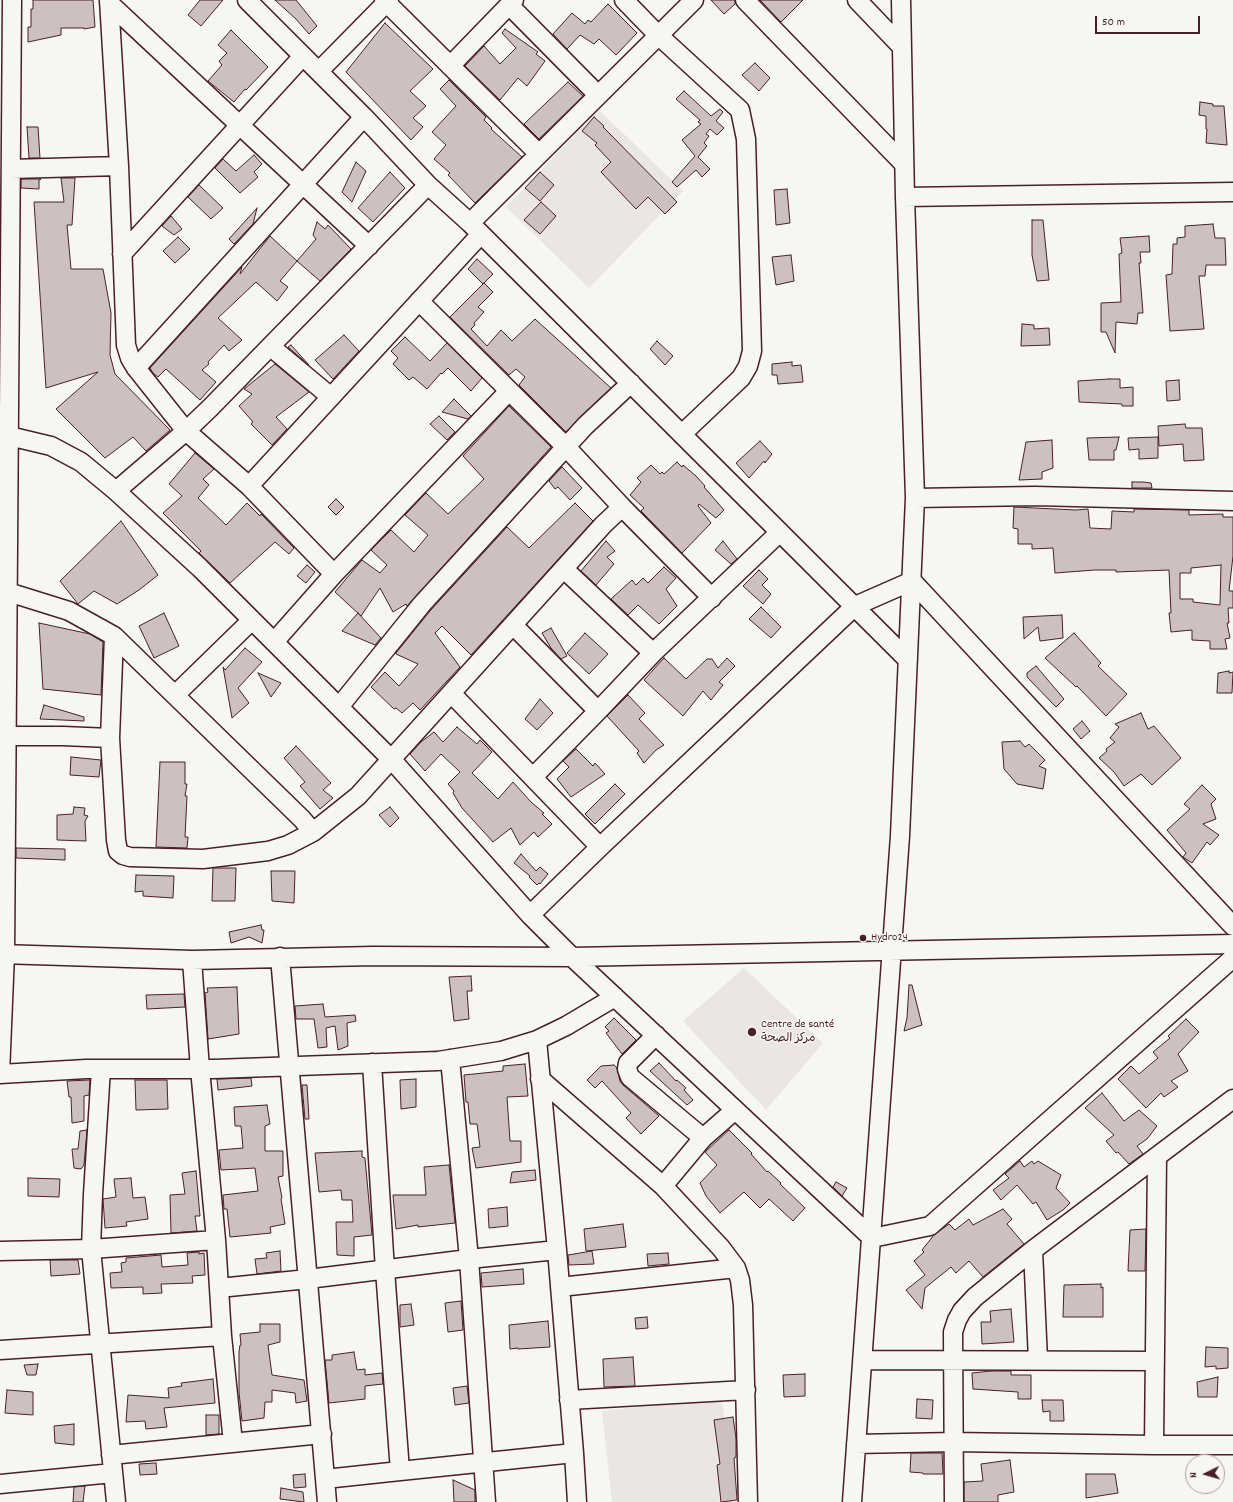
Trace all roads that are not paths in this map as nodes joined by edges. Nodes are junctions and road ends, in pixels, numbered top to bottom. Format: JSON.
{"nodes":[{"id":1,"x":12,"y":0,"type":"edge"},
{"id":2,"x":247,"y":0,"type":"edge"},
{"id":3,"x":624,"y":0,"type":"edge"},
{"id":4,"x":694,"y":0,"type":"edge"},
{"id":5,"x":745,"y":0,"type":"edge"},
{"id":6,"x":858,"y":0,"type":"edge"},
{"id":7,"x":901,"y":0,"type":"edge"},
{"id":8,"x":386,"y":1,"type":"edge"},
{"id":9,"x":109,"y":2,"type":"edge"},
{"id":10,"x":511,"y":2,"type":"edge"},
{"id":11,"x":658,"y":35,"type":"junction"},
{"id":12,"x":901,"y":46,"type":"junction"},
{"id":13,"x":303,"y":56,"type":"junction"},
{"id":14,"x":450,"y":66,"type":"junction"},
{"id":15,"x":319,"y":72,"type":"junction"},
{"id":16,"x":598,"y":95,"type":"junction"},
{"id":17,"x":364,"y":117,"type":"junction"},
{"id":18,"x":240,"y":125,"type":"junction"},
{"id":19,"x":6,"y":143,"type":"edge"},
{"id":20,"x":539,"y":154,"type":"junction"},
{"id":21,"x":904,"y":164,"type":"junction"},
{"id":22,"x":119,"y":166,"type":"junction"},
{"id":23,"x":11,"y":169,"type":"junction"},
{"id":24,"x":304,"y":184,"type":"junction"},
{"id":25,"x":428,"y":185,"type":"junction"},
{"id":26,"x":1233,"y":192,"type":"edge"},
{"id":27,"x":905,"y":197,"type":"junction"},
{"id":28,"x":476,"y":228,"type":"junction"},
{"id":29,"x":369,"y":246,"type":"junction"},
{"id":30,"x":122,"y":254,"type":"junction"},
{"id":31,"x":419,"y":301,"type":"junction"},
{"id":32,"x":271,"y":347,"type":"junction"},
{"id":33,"x":5,"y":355,"type":"edge"},
{"id":34,"x":136,"y":368,"type":"junction"},
{"id":35,"x":631,"y":383,"type":"junction"},
{"id":36,"x":509,"y":391,"type":"junction"},
{"id":37,"x":331,"y":397,"type":"junction"},
{"id":38,"x":186,"y":431,"type":"junction"},
{"id":39,"x":682,"y":434,"type":"junction"},
{"id":40,"x":4,"y":436,"type":"edge"},
{"id":41,"x":566,"y":447,"type":"junction"},
{"id":42,"x":249,"y":486,"type":"junction"},
{"id":43,"x":116,"y":491,"type":"junction"},
{"id":44,"x":915,"y":498,"type":"junction"},
{"id":45,"x":1233,"y":501,"type":"edge"},
{"id":46,"x":622,"y":507,"type":"junction"},
{"id":47,"x":780,"y":532,"type":"junction"},
{"id":48,"x":564,"y":569,"type":"junction"},
{"id":49,"x":334,"y":574,"type":"junction"},
{"id":50,"x":912,"y":581,"type":"junction"},
{"id":51,"x":8,"y":592,"type":"junction"},
{"id":52,"x":712,"y":598,"type":"junction"},
{"id":53,"x":856,"y":606,"type":"junction"},
{"id":54,"x":252,"y":620,"type":"junction"},
{"id":55,"x":513,"y":625,"type":"junction"},
{"id":56,"x":114,"y":636,"type":"junction"},
{"id":57,"x":274,"y":642,"type":"junction"},
{"id":58,"x":653,"y":653,"type":"junction"},
{"id":59,"x":908,"y":660,"type":"junction"},
{"id":60,"x":451,"y":693,"type":"junction"},
{"id":61,"x":175,"y":695,"type":"junction"},
{"id":62,"x":339,"y":707,"type":"junction"},
{"id":63,"x":598,"y":711,"type":"junction"},
{"id":64,"x":7,"y":736,"type":"junction"},
{"id":65,"x":110,"y":738,"type":"junction"},
{"id":66,"x":392,"y":760,"type":"junction"},
{"id":67,"x":3,"y":763,"type":"edge"},
{"id":68,"x":533,"y":777,"type":"junction"},
{"id":69,"x":313,"y":832,"type":"junction"},
{"id":70,"x":600,"y":847,"type":"junction"},
{"id":71,"x":530,"y":915,"type":"junction"},
{"id":72,"x":1233,"y":926,"type":"edge"},
{"id":73,"x":1233,"y":944,"type":"edge"},
{"id":74,"x":892,"y":951,"type":"junction"},
{"id":75,"x":3,"y":954,"type":"edge"},
{"id":76,"x":280,"y":957,"type":"junction"},
{"id":77,"x":572,"y":957,"type":"junction"},
{"id":78,"x":1233,"y":958,"type":"edge"},
{"id":79,"x":192,"y":960,"type":"junction"},
{"id":80,"x":615,"y":996,"type":"junction"},
{"id":81,"x":656,"y":1035,"type":"junction"},
{"id":82,"x":536,"y":1040,"type":"junction"},
{"id":83,"x":450,"y":1059,"type":"junction"},
{"id":84,"x":372,"y":1063,"type":"junction"},
{"id":85,"x":290,"y":1066,"type":"junction"},
{"id":86,"x":101,"y":1069,"type":"junction"},
{"id":87,"x":200,"y":1069,"type":"junction"},
{"id":88,"x":0,"y":1074,"type":"edge"},
{"id":89,"x":540,"y":1079,"type":"junction"},
{"id":90,"x":1233,"y":1099,"type":"edge"},
{"id":91,"x":735,"y":1110,"type":"junction"},
{"id":92,"x":703,"y":1138,"type":"junction"},
{"id":93,"x":1157,"y":1157,"type":"junction"},
{"id":94,"x":663,"y":1186,"type":"junction"},
{"id":95,"x":872,"y":1238,"type":"junction"},
{"id":96,"x":216,"y":1240,"type":"junction"},
{"id":97,"x":91,"y":1249,"type":"junction"},
{"id":98,"x":557,"y":1250,"type":"junction"},
{"id":99,"x":1033,"y":1250,"type":"junction"},
{"id":100,"x":0,"y":1251,"type":"edge"},
{"id":101,"x":469,"y":1259,"type":"junction"},
{"id":102,"x":736,"y":1268,"type":"junction"},
{"id":103,"x":385,"y":1270,"type":"junction"},
{"id":104,"x":308,"y":1279,"type":"junction"},
{"id":105,"x":560,"y":1287,"type":"junction"},
{"id":106,"x":219,"y":1288,"type":"junction"},
{"id":107,"x":222,"y":1336,"type":"junction"},
{"id":108,"x":101,"y":1344,"type":"junction"},
{"id":109,"x":0,"y":1350,"type":"edge"},
{"id":110,"x":863,"y":1360,"type":"junction"},
{"id":111,"x":953,"y":1360,"type":"junction"},
{"id":112,"x":1038,"y":1360,"type":"junction"},
{"id":113,"x":1155,"y":1361,"type":"junction"},
{"id":114,"x":746,"y":1390,"type":"junction"},
{"id":115,"x":569,"y":1400,"type":"junction"},
{"id":116,"x":322,"y":1434,"type":"junction"},
{"id":117,"x":953,"y":1442,"type":"junction"},
{"id":118,"x":233,"y":1443,"type":"junction"},
{"id":119,"x":856,"y":1444,"type":"junction"},
{"id":120,"x":1154,"y":1445,"type":"junction"},
{"id":121,"x":1233,"y":1445,"type":"edge"},
{"id":122,"x":574,"y":1453,"type":"junction"},
{"id":123,"x":112,"y":1455,"type":"junction"},
{"id":124,"x":483,"y":1461,"type":"junction"},
{"id":125,"x":400,"y":1471,"type":"junction"},
{"id":126,"x":113,"y":1473,"type":"junction"},
{"id":127,"x":325,"y":1479,"type":"junction"},
{"id":128,"x":0,"y":1484,"type":"edge"},
{"id":129,"x":116,"y":1502,"type":"edge"},
{"id":130,"x":327,"y":1502,"type":"edge"},
{"id":131,"x":486,"y":1502,"type":"edge"},
{"id":132,"x":577,"y":1502,"type":"edge"},
{"id":133,"x":748,"y":1502,"type":"edge"},
{"id":134,"x":852,"y":1502,"type":"edge"},
{"id":135,"x":954,"y":1502,"type":"edge"}],
"edges":[{"from":1,"to":19,"type":"street"},
{"from":2,"to":13,"type":"street"},
{"from":3,"to":11,"type":"street"},
{"from":4,"to":11,"type":"street"},
{"from":5,"to":21,"type":"street"},
{"from":6,"to":12,"type":"street"},
{"from":7,"to":12,"type":"street"},
{"from":8,"to":14,"type":"street"},
{"from":8,"to":15,"type":"street"},
{"from":9,"to":18,"type":"street"},
{"from":9,"to":22,"type":"street"},
{"from":10,"to":14,"type":"street"},
{"from":10,"to":16,"type":"street"},
{"from":11,"to":16,"type":"street"},
{"from":11,"to":39,"type":"street"},
{"from":12,"to":21,"type":"street"},
{"from":13,"to":15,"type":"street"},
{"from":13,"to":18,"type":"street"},
{"from":14,"to":20,"type":"street"},
{"from":15,"to":17,"type":"street"},
{"from":16,"to":20,"type":"street"},
{"from":17,"to":24,"type":"street"},
{"from":17,"to":25,"type":"street"},
{"from":18,"to":24,"type":"street"},
{"from":18,"to":30,"type":"street"},
{"from":19,"to":23,"type":"street"},
{"from":20,"to":28,"type":"street"},
{"from":21,"to":27,"type":"street"},
{"from":22,"to":23,"type":"street"},
{"from":22,"to":30,"type":"street"},
{"from":23,"to":33,"type":"street"},
{"from":24,"to":29,"type":"street"},
{"from":24,"to":34,"type":"street"},
{"from":25,"to":28,"type":"street"},
{"from":25,"to":29,"type":"street"},
{"from":26,"to":27,"type":"street"},
{"from":27,"to":44,"type":"street"},
{"from":28,"to":31,"type":"street"},
{"from":28,"to":35,"type":"street"},
{"from":29,"to":32,"type":"street"},
{"from":30,"to":34,"type":"street"},
{"from":31,"to":36,"type":"street"},
{"from":31,"to":37,"type":"street"},
{"from":32,"to":37,"type":"street"},
{"from":32,"to":38,"type":"street"},
{"from":33,"to":40,"type":"street"},
{"from":34,"to":38,"type":"street"},
{"from":35,"to":39,"type":"street"},
{"from":35,"to":41,"type":"street"},
{"from":36,"to":41,"type":"street"},
{"from":36,"to":49,"type":"street"},
{"from":37,"to":42,"type":"street"},
{"from":38,"to":42,"type":"street"},
{"from":38,"to":43,"type":"street"},
{"from":39,"to":47,"type":"street"},
{"from":40,"to":43,"type":"street"},
{"from":40,"to":51,"type":"street"},
{"from":41,"to":46,"type":"street"},
{"from":41,"to":62,"type":"street"},
{"from":42,"to":49,"type":"street"},
{"from":43,"to":54,"type":"street"},
{"from":44,"to":45,"type":"street"},
{"from":44,"to":50,"type":"street"},
{"from":46,"to":48,"type":"street"},
{"from":46,"to":52,"type":"street"},
{"from":47,"to":52,"type":"street"},
{"from":47,"to":53,"type":"street"},
{"from":48,"to":55,"type":"street"},
{"from":48,"to":58,"type":"street"},
{"from":49,"to":57,"type":"street"},
{"from":50,"to":53,"type":"street"},
{"from":50,"to":59,"type":"street"},
{"from":50,"to":72,"type":"street"},
{"from":51,"to":56,"type":"street"},
{"from":51,"to":64,"type":"street"},
{"from":52,"to":58,"type":"street"},
{"from":53,"to":59,"type":"street"},
{"from":53,"to":70,"type":"street"},
{"from":54,"to":57,"type":"street"},
{"from":54,"to":61,"type":"street"},
{"from":55,"to":60,"type":"street"},
{"from":55,"to":63,"type":"street"},
{"from":56,"to":61,"type":"street"},
{"from":56,"to":65,"type":"street"},
{"from":57,"to":62,"type":"street"},
{"from":58,"to":63,"type":"street"},
{"from":59,"to":74,"type":"street"},
{"from":60,"to":66,"type":"street"},
{"from":60,"to":68,"type":"street"},
{"from":61,"to":69,"type":"street"},
{"from":62,"to":66,"type":"street"},
{"from":63,"to":68,"type":"street"},
{"from":64,"to":65,"type":"street"},
{"from":64,"to":67,"type":"street"},
{"from":65,"to":69,"type":"street"},
{"from":66,"to":69,"type":"street"},
{"from":66,"to":71,"type":"street"},
{"from":67,"to":75,"type":"street"},
{"from":68,"to":70,"type":"street"},
{"from":70,"to":71,"type":"street"},
{"from":71,"to":77,"type":"street"},
{"from":73,"to":74,"type":"street"},
{"from":74,"to":77,"type":"street"},
{"from":74,"to":95,"type":"street"},
{"from":75,"to":79,"type":"street"},
{"from":75,"to":88,"type":"street"},
{"from":76,"to":77,"type":"street"},
{"from":76,"to":79,"type":"street"},
{"from":76,"to":85,"type":"street"},
{"from":77,"to":80,"type":"street"},
{"from":78,"to":95,"type":"street"},
{"from":79,"to":87,"type":"street"},
{"from":80,"to":81,"type":"street"},
{"from":80,"to":82,"type":"street"},
{"from":81,"to":91,"type":"street"},
{"from":81,"to":92,"type":"street"},
{"from":82,"to":83,"type":"street"},
{"from":82,"to":89,"type":"street"},
{"from":83,"to":84,"type":"street"},
{"from":83,"to":101,"type":"street"},
{"from":84,"to":85,"type":"street"},
{"from":84,"to":103,"type":"street"},
{"from":85,"to":87,"type":"street"},
{"from":85,"to":104,"type":"street"},
{"from":86,"to":87,"type":"street"},
{"from":86,"to":88,"type":"street"},
{"from":86,"to":97,"type":"street"},
{"from":87,"to":96,"type":"street"},
{"from":89,"to":94,"type":"street"},
{"from":89,"to":98,"type":"street"},
{"from":90,"to":93,"type":"street"},
{"from":91,"to":92,"type":"street"},
{"from":91,"to":95,"type":"street"},
{"from":92,"to":94,"type":"street"},
{"from":93,"to":99,"type":"street"},
{"from":93,"to":113,"type":"street"},
{"from":94,"to":102,"type":"street"},
{"from":95,"to":110,"type":"street"},
{"from":96,"to":97,"type":"street"},
{"from":96,"to":106,"type":"street"},
{"from":97,"to":100,"type":"street"},
{"from":97,"to":108,"type":"street"},
{"from":98,"to":101,"type":"street"},
{"from":98,"to":105,"type":"street"},
{"from":99,"to":111,"type":"street"},
{"from":99,"to":112,"type":"street"},
{"from":101,"to":103,"type":"street"},
{"from":101,"to":124,"type":"street"},
{"from":102,"to":105,"type":"street"},
{"from":102,"to":114,"type":"street"},
{"from":103,"to":104,"type":"street"},
{"from":103,"to":125,"type":"street"},
{"from":104,"to":106,"type":"street"},
{"from":104,"to":116,"type":"street"},
{"from":105,"to":115,"type":"street"},
{"from":106,"to":107,"type":"street"},
{"from":107,"to":108,"type":"street"},
{"from":107,"to":118,"type":"street"},
{"from":108,"to":109,"type":"street"},
{"from":108,"to":123,"type":"street"},
{"from":110,"to":111,"type":"street"},
{"from":110,"to":119,"type":"street"},
{"from":111,"to":112,"type":"street"},
{"from":111,"to":117,"type":"street"},
{"from":112,"to":113,"type":"street"},
{"from":113,"to":120,"type":"street"},
{"from":114,"to":115,"type":"street"},
{"from":114,"to":133,"type":"street"},
{"from":115,"to":122,"type":"street"},
{"from":116,"to":118,"type":"street"},
{"from":116,"to":127,"type":"street"},
{"from":117,"to":119,"type":"street"},
{"from":117,"to":120,"type":"street"},
{"from":117,"to":135,"type":"street"},
{"from":118,"to":123,"type":"street"},
{"from":119,"to":134,"type":"street"},
{"from":120,"to":121,"type":"street"},
{"from":122,"to":124,"type":"street"},
{"from":122,"to":132,"type":"street"},
{"from":123,"to":126,"type":"street"},
{"from":124,"to":125,"type":"street"},
{"from":124,"to":131,"type":"street"},
{"from":125,"to":127,"type":"street"},
{"from":126,"to":128,"type":"street"},
{"from":126,"to":129,"type":"street"},
{"from":127,"to":130,"type":"street"}]}
